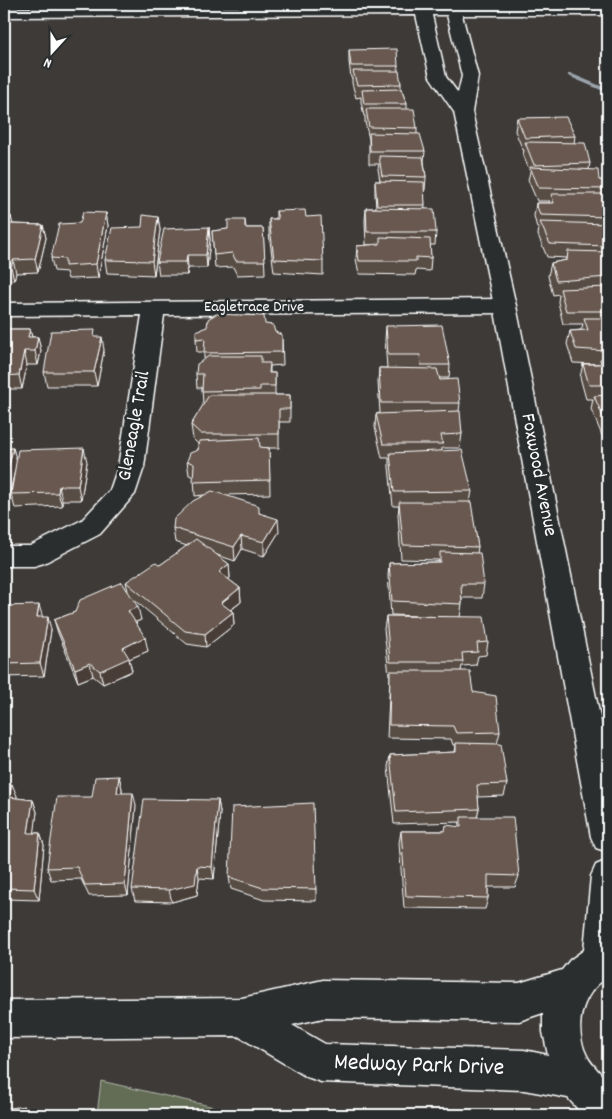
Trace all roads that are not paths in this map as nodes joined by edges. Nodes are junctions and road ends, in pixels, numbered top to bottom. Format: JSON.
{"nodes":[{"id":1,"x":608,"y":10,"type":"edge"},
{"id":2,"x":423,"y":11,"type":"junction"},
{"id":3,"x":453,"y":11,"type":"junction"},
{"id":4,"x":4,"y":13,"type":"edge"},
{"id":5,"x":463,"y":112,"type":"junction"},
{"id":6,"x":505,"y":306,"type":"junction"},
{"id":7,"x":154,"y":308,"type":"junction"},
{"id":8,"x":4,"y":309,"type":"edge"},
{"id":9,"x":4,"y":556,"type":"edge"},
{"id":10,"x":608,"y":837,"type":"edge"},
{"id":11,"x":608,"y":876,"type":"edge"},
{"id":12,"x":604,"y":960,"type":"edge"},
{"id":13,"x":573,"y":985,"type":"junction"},
{"id":14,"x":242,"y":1017,"type":"junction"},
{"id":15,"x":4,"y":1019,"type":"edge"},
{"id":16,"x":578,"y":1080,"type":"junction"},
{"id":17,"x":608,"y":1111,"type":"edge"}],
"edges":[{"from":1,"to":3,"type":"street"},
{"from":2,"to":3,"type":"street"},
{"from":2,"to":4,"type":"street"},
{"from":2,"to":5,"type":"street","name":"Foxwood Avenue"},
{"from":3,"to":5,"type":"street","name":"Foxwood Avenue"},
{"from":5,"to":6,"type":"street","name":"Foxwood Avenue"},
{"from":6,"to":7,"type":"street","name":"Eagletrace Drive"},
{"from":6,"to":10,"type":"street","name":"Foxwood Avenue"},
{"from":7,"to":8,"type":"street","name":"Eagletrace Drive"},
{"from":7,"to":9,"type":"street","name":"Gleneagle Trail"},
{"from":11,"to":12,"type":"street"},
{"from":12,"to":13,"type":"street"},
{"from":13,"to":14,"type":"street"},
{"from":13,"to":16,"type":"street"},
{"from":14,"to":15,"type":"street"},
{"from":14,"to":16,"type":"street","name":"Medway Park Drive"},
{"from":16,"to":17,"type":"street"}]}
